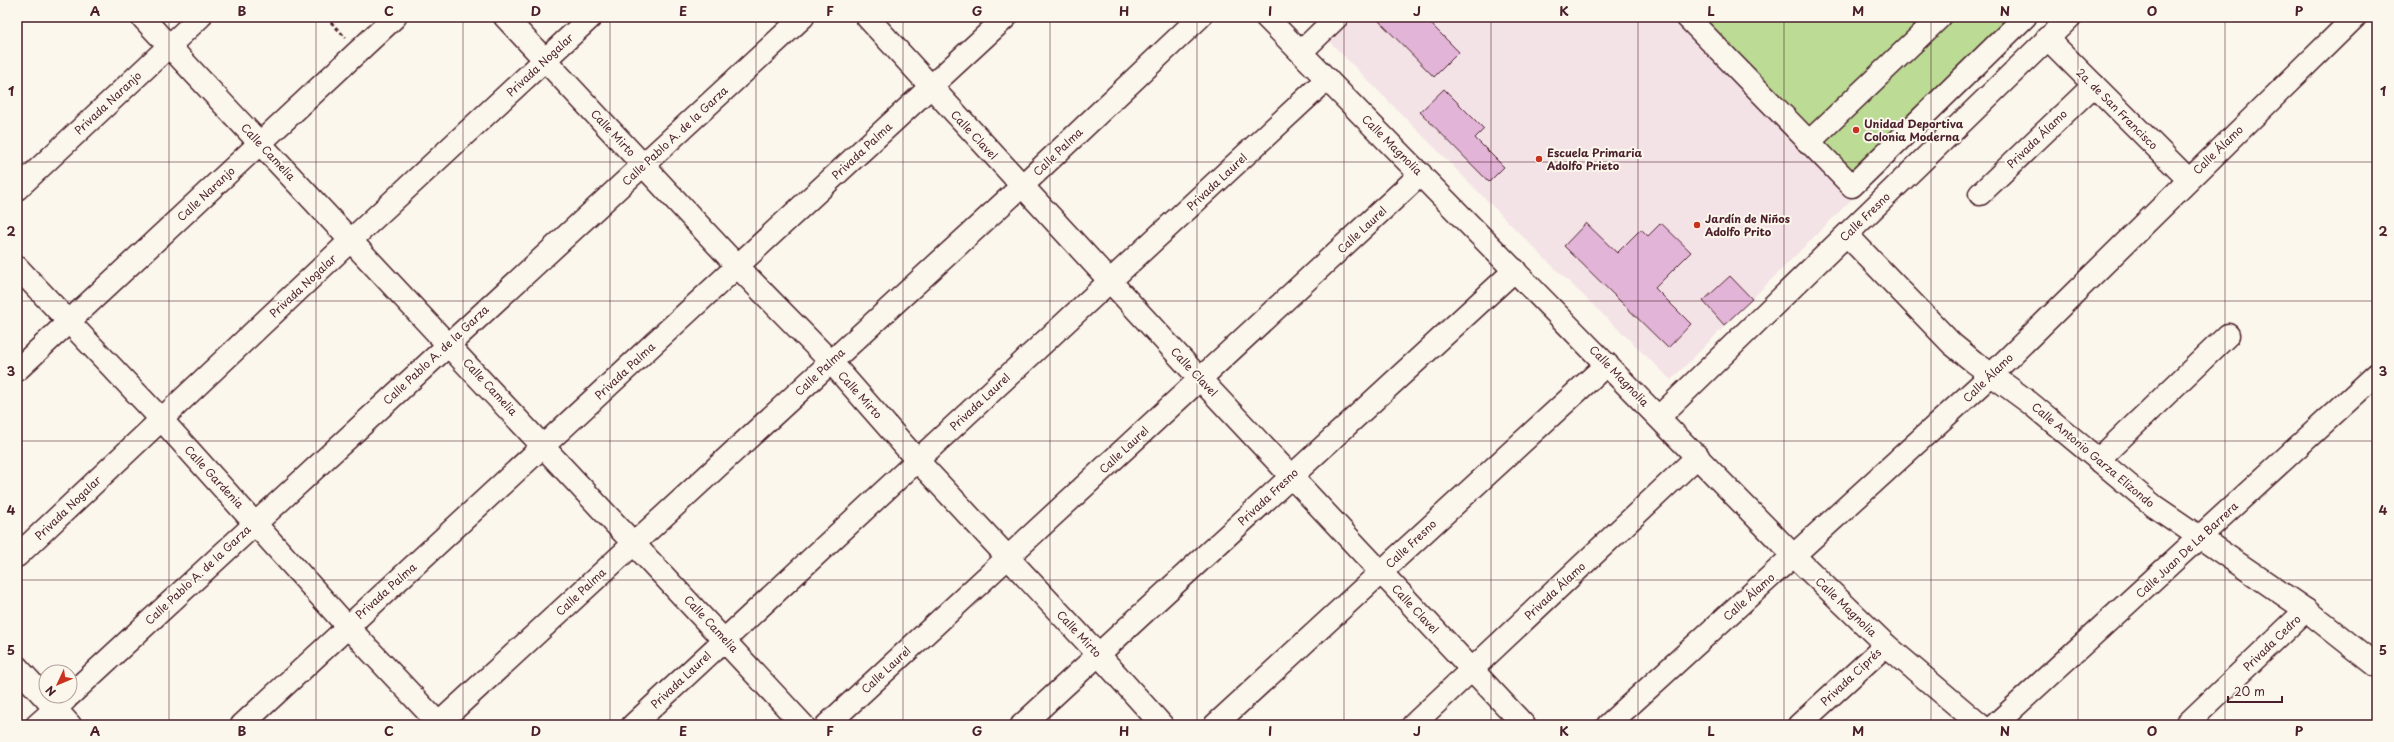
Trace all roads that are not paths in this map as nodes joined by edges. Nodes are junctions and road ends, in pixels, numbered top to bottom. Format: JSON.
{"nodes":[{"id":1,"x":142,"y":17,"type":"edge"},
{"id":2,"x":200,"y":17,"type":"edge"},
{"id":3,"x":395,"y":17,"type":"edge"},
{"id":4,"x":505,"y":17,"type":"edge"},
{"id":5,"x":591,"y":17,"type":"edge"},
{"id":6,"x":803,"y":17,"type":"edge"},
{"id":7,"x":867,"y":17,"type":"edge"},
{"id":8,"x":1006,"y":17,"type":"edge"},
{"id":9,"x":1200,"y":17,"type":"edge"},
{"id":10,"x":1266,"y":17,"type":"edge"},
{"id":11,"x":1337,"y":17,"type":"edge"},
{"id":12,"x":1687,"y":17,"type":"edge"},
{"id":13,"x":1940,"y":17,"type":"edge"},
{"id":14,"x":2025,"y":17,"type":"edge"},
{"id":15,"x":2070,"y":17,"type":"edge"},
{"id":16,"x":2355,"y":17,"type":"edge"},
{"id":17,"x":2047,"y":38,"type":"junction"},
{"id":18,"x":169,"y":46,"type":"junction"},
{"id":19,"x":1301,"y":52,"type":"junction"},
{"id":20,"x":545,"y":60,"type":"junction"},
{"id":21,"x":1327,"y":79,"type":"junction"},
{"id":22,"x":2094,"y":85,"type":"junction"},
{"id":23,"x":930,"y":88,"type":"junction"},
{"id":24,"x":1808,"y":143,"type":"junction"},
{"id":25,"x":260,"y":144,"type":"junction"},
{"id":26,"x":644,"y":165,"type":"junction"},
{"id":27,"x":1421,"y":174,"type":"junction"},
{"id":28,"x":2188,"y":179,"type":"junction"},
{"id":29,"x":1022,"y":186,"type":"junction"},
{"id":30,"x":17,"y":189,"type":"edge"},
{"id":31,"x":1980,"y":194,"type":"dead end"},
{"id":32,"x":1846,"y":235,"type":"junction"},
{"id":33,"x":351,"y":240,"type":"junction"},
{"id":34,"x":17,"y":267,"type":"edge"},
{"id":35,"x":738,"y":267,"type":"junction"},
{"id":36,"x":1515,"y":270,"type":"junction"},
{"id":37,"x":1111,"y":282,"type":"junction"},
{"id":38,"x":68,"y":322,"type":"junction"},
{"id":39,"x":2228,"y":335,"type":"dead end"},
{"id":40,"x":448,"y":343,"type":"junction"},
{"id":41,"x":830,"y":362,"type":"junction"},
{"id":42,"x":1607,"y":364,"type":"junction"},
{"id":43,"x":17,"y":370,"type":"edge"},
{"id":44,"x":2377,"y":374,"type":"edge"},
{"id":45,"x":1991,"y":375,"type":"junction"},
{"id":46,"x":1201,"y":380,"type":"junction"},
{"id":47,"x":1659,"y":417,"type":"junction"},
{"id":48,"x":161,"y":419,"type":"junction"},
{"id":49,"x":544,"y":446,"type":"junction"},
{"id":50,"x":1698,"y":456,"type":"junction"},
{"id":51,"x":917,"y":460,"type":"junction"},
{"id":52,"x":2098,"y":460,"type":"junction"},
{"id":53,"x":1291,"y":475,"type":"junction"},
{"id":54,"x":256,"y":522,"type":"junction"},
{"id":55,"x":2201,"y":537,"type":"junction"},
{"id":56,"x":635,"y":542,"type":"junction"},
{"id":57,"x":17,"y":556,"type":"edge"},
{"id":58,"x":1794,"y":556,"type":"junction"},
{"id":59,"x":1007,"y":557,"type":"junction"},
{"id":60,"x":1381,"y":572,"type":"junction"},
{"id":61,"x":2306,"y":610,"type":"junction"},
{"id":62,"x":347,"y":626,"type":"junction"},
{"id":63,"x":725,"y":639,"type":"junction"},
{"id":64,"x":1886,"y":645,"type":"junction"},
{"id":65,"x":1098,"y":654,"type":"junction"},
{"id":66,"x":2377,"y":666,"type":"edge"},
{"id":67,"x":17,"y":667,"type":"edge"},
{"id":68,"x":1472,"y":669,"type":"junction"},
{"id":69,"x":38,"y":682,"type":"edge"},
{"id":70,"x":78,"y":687,"type":"edge"},
{"id":71,"x":60,"y":704,"type":"edge"},
{"id":72,"x":65,"y":704,"type":"edge"},
{"id":73,"x":438,"y":724,"type":"edge"},
{"id":74,"x":37,"y":725,"type":"edge"},
{"id":75,"x":70,"y":725,"type":"edge"},
{"id":76,"x":242,"y":725,"type":"edge"},
{"id":77,"x":633,"y":725,"type":"edge"},
{"id":78,"x":803,"y":725,"type":"edge"},
{"id":79,"x":827,"y":725,"type":"edge"},
{"id":80,"x":1022,"y":725,"type":"edge"},
{"id":81,"x":1162,"y":725,"type":"edge"},
{"id":82,"x":1215,"y":725,"type":"edge"},
{"id":83,"x":1412,"y":725,"type":"edge"},
{"id":84,"x":1524,"y":725,"type":"edge"},
{"id":85,"x":1608,"y":725,"type":"edge"},
{"id":86,"x":1799,"y":725,"type":"edge"},
{"id":87,"x":1980,"y":725,"type":"edge"},
{"id":88,"x":1995,"y":725,"type":"edge"},
{"id":89,"x":2186,"y":725,"type":"edge"}],
"edges":[{"from":1,"to":18,"type":"street","name":"Calle Camelia"},
{"from":2,"to":18,"type":"street","name":"Privada Naranjo"},
{"from":3,"to":25,"type":"street","name":"Calle Naranjo"},
{"from":4,"to":20,"type":"street","name":"Calle Mirto"},
{"from":5,"to":20,"type":"street","name":"Privada Nogalar"},
{"from":6,"to":26,"type":"street","name":"Calle Pablo A. de la Garza"},
{"from":7,"to":23,"type":"street","name":"Calle Clavel"},
{"from":8,"to":23,"type":"street","name":"Privada Palma"},
{"from":9,"to":29,"type":"street","name":"Calle Palma"},
{"from":10,"to":19,"type":"street","name":"Calle Magnolia"},
{"from":11,"to":19,"type":"street"},
{"from":12,"to":24,"type":"street"},
{"from":13,"to":24,"type":"street"},
{"from":14,"to":24,"type":"street"},
{"from":15,"to":17,"type":"street","name":"Calle Fresno"},
{"from":16,"to":28,"type":"street","name":"Calle Álamo"},
{"from":17,"to":22,"type":"street","name":"2a. de San Francisco"},
{"from":17,"to":32,"type":"street","name":"Calle Fresno"},
{"from":18,"to":25,"type":"street","name":"Calle Camelia"},
{"from":18,"to":30,"type":"street","name":"Privada Naranjo"},
{"from":19,"to":21,"type":"street","name":"Calle Magnolia"},
{"from":20,"to":26,"type":"street","name":"Calle Mirto"},
{"from":20,"to":33,"type":"street","name":"Privada Nogalar"},
{"from":21,"to":27,"type":"street","name":"Calle Magnolia"},
{"from":21,"to":37,"type":"street","name":"Privada Laurel"},
{"from":22,"to":28,"type":"street","name":"2a. de San Francisco"},
{"from":22,"to":31,"type":"street","name":"Privada Álamo"},
{"from":23,"to":29,"type":"street","name":"Calle Clavel"},
{"from":23,"to":35,"type":"street","name":"Privada Palma"},
{"from":25,"to":33,"type":"street","name":"Calle Camelia"},
{"from":25,"to":38,"type":"street","name":"Calle Naranjo"},
{"from":26,"to":35,"type":"street","name":"Calle Mirto"},
{"from":26,"to":40,"type":"street","name":"Calle Pablo A. de la Garza"},
{"from":27,"to":36,"type":"street","name":"Calle Magnolia"},
{"from":27,"to":46,"type":"street","name":"Calle Laurel"},
{"from":28,"to":45,"type":"street","name":"Calle Álamo"},
{"from":29,"to":37,"type":"street","name":"Calle Clavel"},
{"from":29,"to":41,"type":"street","name":"Calle Palma"},
{"from":32,"to":45,"type":"street","name":"Calle Antonio Garza Elizondo"},
{"from":32,"to":47,"type":"street","name":"Calle Fresno"},
{"from":33,"to":40,"type":"street","name":"Calle Camelia"},
{"from":33,"to":48,"type":"street","name":"Privada Nogalar"},
{"from":34,"to":38,"type":"street","name":"Calle Gardenia"},
{"from":35,"to":41,"type":"street","name":"Calle Mirto"},
{"from":35,"to":49,"type":"street","name":"Privada Palma"},
{"from":36,"to":42,"type":"street","name":"Calle Magnolia"},
{"from":36,"to":53,"type":"street","name":"Privada Fresno"},
{"from":37,"to":46,"type":"street","name":"Calle Clavel"},
{"from":37,"to":51,"type":"street","name":"Privada Laurel"},
{"from":38,"to":43,"type":"street","name":"Calle Naranjo"},
{"from":38,"to":48,"type":"street","name":"Calle Gardenia"},
{"from":39,"to":52,"type":"street"},
{"from":40,"to":49,"type":"street","name":"Calle Camelia"},
{"from":40,"to":54,"type":"street","name":"Calle Pablo A. de la Garza"},
{"from":41,"to":51,"type":"street","name":"Calle Mirto"},
{"from":41,"to":56,"type":"street","name":"Calle Palma"},
{"from":42,"to":47,"type":"street","name":"Calle Magnolia"},
{"from":42,"to":60,"type":"street","name":"Calle Fresno"},
{"from":44,"to":55,"type":"street","name":"Calle Juan De La Barrera"},
{"from":45,"to":52,"type":"street","name":"Calle Antonio Garza Elizondo"},
{"from":45,"to":58,"type":"street","name":"Calle Álamo"},
{"from":46,"to":53,"type":"street","name":"Calle Clavel"},
{"from":46,"to":59,"type":"street","name":"Calle Laurel"},
{"from":47,"to":50,"type":"street","name":"Calle Magnolia"},
{"from":48,"to":54,"type":"street","name":"Calle Gardenia"},
{"from":48,"to":57,"type":"street","name":"Privada Nogalar"},
{"from":49,"to":56,"type":"street","name":"Calle Camelia"},
{"from":49,"to":62,"type":"street","name":"Privada Palma"},
{"from":50,"to":58,"type":"street","name":"Calle Magnolia"},
{"from":50,"to":68,"type":"street","name":"Privada Álamo"},
{"from":51,"to":59,"type":"street","name":"Calle Mirto"},
{"from":51,"to":63,"type":"street","name":"Privada Laurel"},
{"from":52,"to":55,"type":"street","name":"Calle Antonio Garza Elizondo"},
{"from":53,"to":60,"type":"street","name":"Calle Clavel"},
{"from":53,"to":65,"type":"street","name":"Privada Fresno"},
{"from":54,"to":62,"type":"street","name":"Calle Gardenia"},
{"from":54,"to":70,"type":"street","name":"Calle Pablo A. de la Garza"},
{"from":55,"to":61,"type":"street","name":"Calle Antonio Garza Elizondo"},
{"from":55,"to":88,"type":"street","name":"Calle Juan De La Barrera"},
{"from":56,"to":63,"type":"street","name":"Calle Camelia"},
{"from":56,"to":73,"type":"street","name":"Calle Palma"},
{"from":58,"to":64,"type":"street","name":"Calle Magnolia"},
{"from":58,"to":85,"type":"street","name":"Calle Álamo"},
{"from":59,"to":65,"type":"street","name":"Calle Mirto"},
{"from":59,"to":79,"type":"street","name":"Calle Laurel"},
{"from":60,"to":68,"type":"street","name":"Calle Clavel"},
{"from":60,"to":82,"type":"street","name":"Calle Fresno"},
{"from":61,"to":66,"type":"street","name":"Calle Antonio Garza Elizondo"},
{"from":61,"to":89,"type":"street","name":"Privada Cedro"},
{"from":62,"to":73,"type":"street","name":"Calle Gardenia"},
{"from":62,"to":76,"type":"street","name":"Privada Palma"},
{"from":63,"to":77,"type":"street","name":"Privada Laurel"},
{"from":63,"to":78,"type":"street","name":"Calle Camelia"},
{"from":64,"to":86,"type":"street","name":"Privada Ciprés"},
{"from":64,"to":87,"type":"street","name":"Calle Magnolia"},
{"from":65,"to":80,"type":"street","name":"Privada Fresno"},
{"from":65,"to":81,"type":"street","name":"Calle Mirto"},
{"from":67,"to":69,"type":"street"},
{"from":68,"to":83,"type":"street","name":"Privada Álamo"},
{"from":68,"to":84,"type":"street","name":"Calle Clavel"},
{"from":71,"to":74,"type":"street","name":"Calle Pablo A. de la Garza"},
{"from":72,"to":75,"type":"street"}]}
